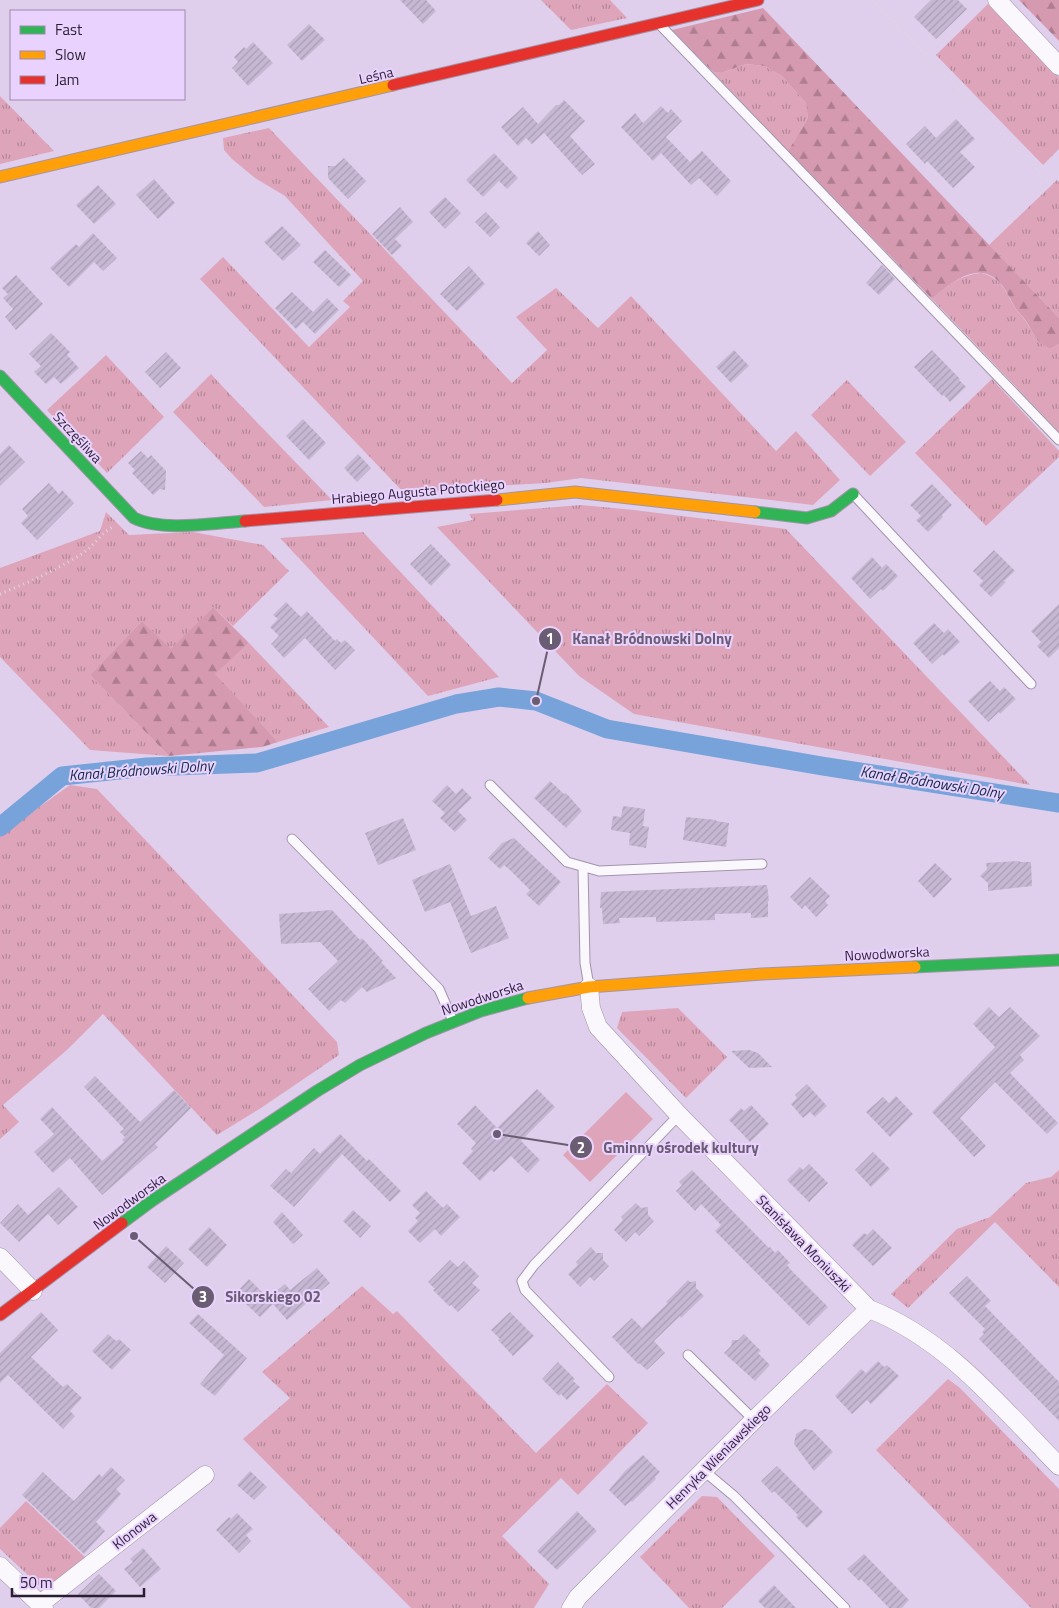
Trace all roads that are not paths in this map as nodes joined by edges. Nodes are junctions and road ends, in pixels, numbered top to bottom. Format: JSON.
{"nodes":[{"id":1,"x":758,"y":0,"type":"edge"},
{"id":2,"x":998,"y":0,"type":"edge"},
{"id":3,"x":659,"y":23,"type":"junction"},
{"id":4,"x":1059,"y":66,"type":"edge"},
{"id":5,"x":0,"y":177,"type":"edge"},
{"id":6,"x":0,"y":376,"type":"edge"},
{"id":7,"x":1059,"y":440,"type":"edge"},
{"id":8,"x":853,"y":494,"type":"joint"},
{"id":9,"x":134,"y":518,"type":"joint"},
{"id":10,"x":1031,"y":684,"type":"dead end"},
{"id":11,"x":490,"y":785,"type":"dead end"},
{"id":12,"x":292,"y":839,"type":"dead end"},
{"id":13,"x":762,"y":864,"type":"dead end"},
{"id":14,"x":583,"y":867,"type":"junction"},
{"id":15,"x":1059,"y":960,"type":"edge"},
{"id":16,"x":589,"y":987,"type":"junction"},
{"id":17,"x":454,"y":1021,"type":"junction"},
{"id":18,"x":679,"y":1115,"type":"junction"},
{"id":19,"x":0,"y":1257,"type":"edge"},
{"id":20,"x":33,"y":1291,"type":"junction"},
{"id":21,"x":869,"y":1309,"type":"junction"},
{"id":22,"x":0,"y":1315,"type":"edge"},
{"id":23,"x":688,"y":1355,"type":"dead end"},
{"id":24,"x":609,"y":1376,"type":"dead end"},
{"id":25,"x":754,"y":1420,"type":"junction"},
{"id":26,"x":1059,"y":1466,"type":"edge"},
{"id":27,"x":703,"y":1470,"type":"junction"},
{"id":28,"x":205,"y":1475,"type":"dead end"},
{"id":29,"x":0,"y":1566,"type":"edge"},
{"id":30,"x":42,"y":1606,"type":"edge"},
{"id":31,"x":571,"y":1608,"type":"edge"},
{"id":32,"x":845,"y":1608,"type":"edge"}],
"edges":[{"from":1,"to":3,"type":"street","name":"Leśna"},
{"from":2,"to":4,"type":"street"},
{"from":3,"to":5,"type":"street","name":"Leśna"},
{"from":3,"to":7,"type":"lane"},
{"from":6,"to":9,"type":"street","name":"Szczęśliwa"},
{"from":8,"to":9,"type":"street","name":"Hrabiego Augusta Potockiego"},
{"from":8,"to":10,"type":"lane"},
{"from":11,"to":14,"type":"lane"},
{"from":12,"to":17,"type":"lane"},
{"from":13,"to":14,"type":"lane"},
{"from":14,"to":16,"type":"lane"},
{"from":15,"to":16,"type":"street","name":"Nowodworska"},
{"from":16,"to":17,"type":"street","name":"Nowodworska"},
{"from":16,"to":18,"type":"street","name":"Stanisława Moniuszki"},
{"from":17,"to":20,"type":"street","name":"Nowodworska"},
{"from":18,"to":21,"type":"street","name":"Stanisława Moniuszki"},
{"from":18,"to":24,"type":"lane"},
{"from":19,"to":20,"type":"street"},
{"from":20,"to":22,"type":"street","name":"Nowodworska"},
{"from":21,"to":25,"type":"street","name":"Henryka Wieniawskiego"},
{"from":21,"to":26,"type":"street","name":"Stanisława Moniuszki"},
{"from":23,"to":25,"type":"lane"},
{"from":25,"to":27,"type":"street","name":"Henryka Wieniawskiego"},
{"from":27,"to":31,"type":"street","name":"Henryka Wieniawskiego"},
{"from":27,"to":32,"type":"lane"},
{"from":28,"to":30,"type":"street","name":"Klonowa"},
{"from":29,"to":30,"type":"street"}]}
